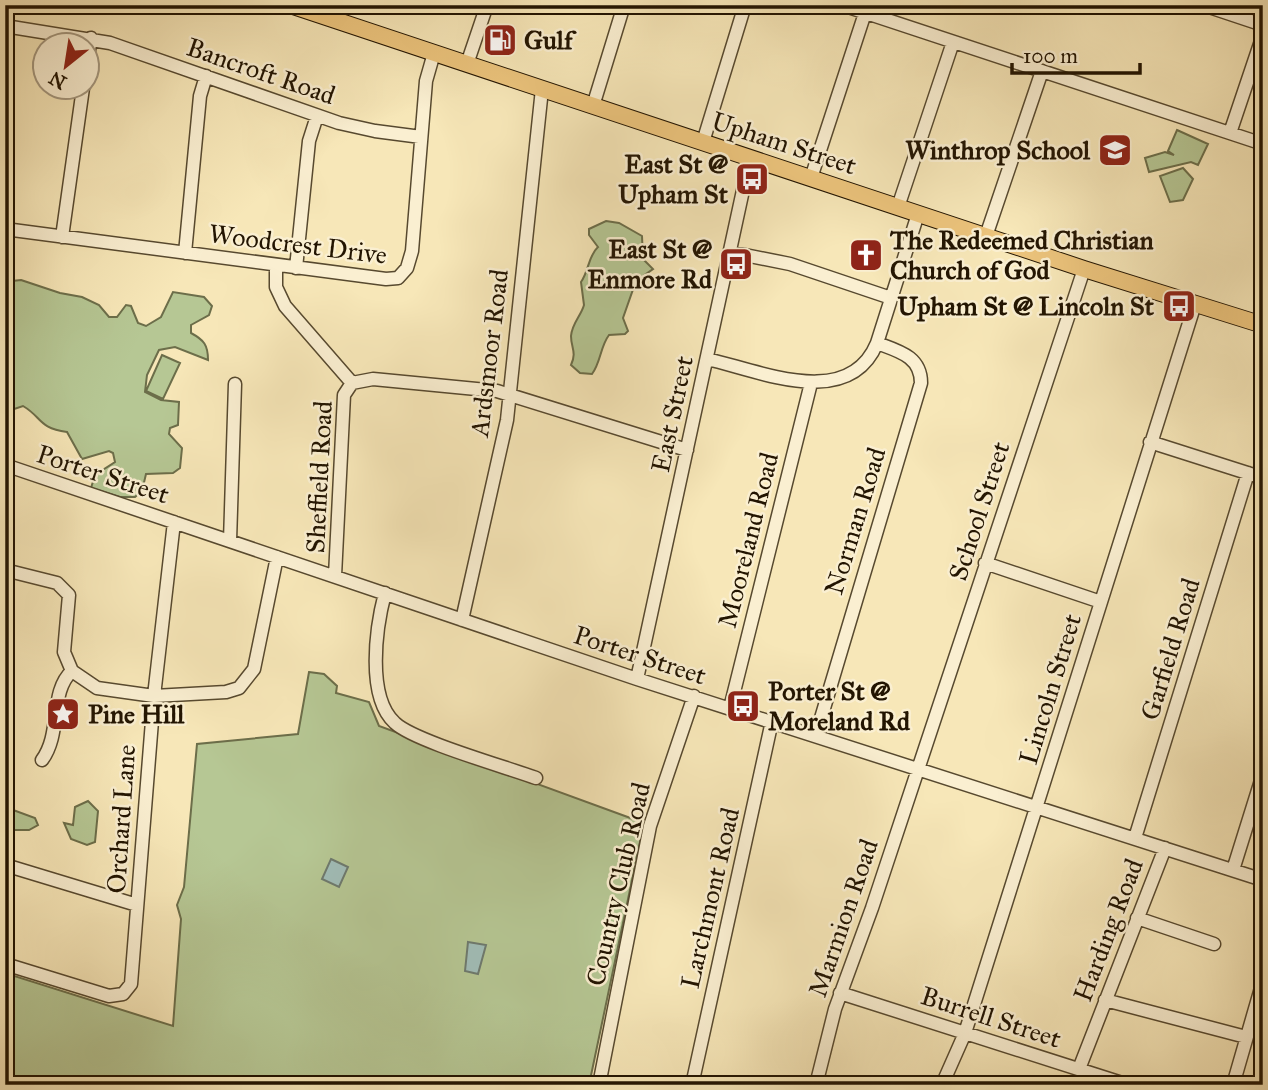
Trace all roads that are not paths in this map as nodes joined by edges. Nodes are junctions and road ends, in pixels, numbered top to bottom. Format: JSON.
{"nodes":[{"id":1,"x":487,"y":5,"type":"edge"},
{"id":2,"x":624,"y":5,"type":"edge"},
{"id":3,"x":745,"y":5,"type":"edge"},
{"id":4,"x":842,"y":5,"type":"edge"},
{"id":5,"x":1203,"y":5,"type":"edge"},
{"id":6,"x":297,"y":6,"type":"edge"},
{"id":7,"x":865,"y":13,"type":"junction"},
{"id":8,"x":1263,"y":25,"type":"edge"},
{"id":9,"x":5,"y":26,"type":"edge"},
{"id":10,"x":48,"y":32,"type":"edge"},
{"id":11,"x":1263,"y":36,"type":"edge"},
{"id":12,"x":102,"y":42,"type":"edge"},
{"id":13,"x":953,"y":42,"type":"junction"},
{"id":14,"x":434,"y":53,"type":"junction"},
{"id":15,"x":467,"y":64,"type":"junction"},
{"id":16,"x":1042,"y":71,"type":"junction"},
{"id":17,"x":206,"y":76,"type":"junction"},
{"id":18,"x":542,"y":89,"type":"junction"},
{"id":19,"x":81,"y":102,"type":"edge"},
{"id":20,"x":593,"y":106,"type":"junction"},
{"id":21,"x":317,"y":116,"type":"junction"},
{"id":22,"x":1230,"y":133,"type":"junction"},
{"id":23,"x":421,"y":137,"type":"junction"},
{"id":24,"x":703,"y":142,"type":"junction"},
{"id":25,"x":1263,"y":144,"type":"edge"},
{"id":26,"x":750,"y":158,"type":"junction"},
{"id":27,"x":811,"y":178,"type":"junction"},
{"id":28,"x":898,"y":207,"type":"junction"},
{"id":29,"x":918,"y":214,"type":"junction"},
{"id":30,"x":5,"y":229,"type":"edge"},
{"id":31,"x":986,"y":236,"type":"junction"},
{"id":32,"x":62,"y":237,"type":"junction"},
{"id":33,"x":730,"y":252,"type":"junction"},
{"id":34,"x":185,"y":253,"type":"junction"},
{"id":35,"x":276,"y":265,"type":"junction"},
{"id":36,"x":296,"y":268,"type":"junction"},
{"id":37,"x":1084,"y":269,"type":"junction"},
{"id":38,"x":891,"y":298,"type":"junction"},
{"id":39,"x":1195,"y":304,"type":"junction"},
{"id":40,"x":1263,"y":325,"type":"edge"},
{"id":41,"x":877,"y":343,"type":"junction"},
{"id":42,"x":707,"y":359,"type":"junction"},
{"id":43,"x":352,"y":383,"type":"junction"},
{"id":44,"x":811,"y":383,"type":"junction"},
{"id":45,"x":235,"y":384,"type":"dead end"},
{"id":46,"x":509,"y":394,"type":"junction"},
{"id":47,"x":1150,"y":442,"type":"junction"},
{"id":48,"x":687,"y":450,"type":"junction"},
{"id":49,"x":5,"y":465,"type":"edge"},
{"id":50,"x":1248,"y":473,"type":"junction"},
{"id":51,"x":1263,"y":478,"type":"edge"},
{"id":52,"x":174,"y":522,"type":"junction"},
{"id":53,"x":230,"y":541,"type":"junction"},
{"id":54,"x":277,"y":556,"type":"junction"},
{"id":55,"x":985,"y":563,"type":"junction"},
{"id":56,"x":5,"y":570,"type":"edge"},
{"id":57,"x":335,"y":576,"type":"junction"},
{"id":58,"x":385,"y":593,"type":"junction"},
{"id":59,"x":1101,"y":602,"type":"junction"},
{"id":60,"x":462,"y":620,"type":"junction"},
{"id":61,"x":72,"y":671,"type":"junction"},
{"id":62,"x":638,"y":679,"type":"junction"},
{"id":63,"x":154,"y":696,"type":"junction"},
{"id":64,"x":694,"y":696,"type":"junction"},
{"id":65,"x":730,"y":708,"type":"junction"},
{"id":66,"x":772,"y":721,"type":"junction"},
{"id":67,"x":816,"y":735,"type":"junction"},
{"id":68,"x":43,"y":760,"type":"dead end"},
{"id":69,"x":918,"y":767,"type":"junction"},
{"id":70,"x":1263,"y":774,"type":"edge"},
{"id":71,"x":536,"y":778,"type":"dead end"},
{"id":72,"x":1037,"y":805,"type":"junction"},
{"id":73,"x":1135,"y":838,"type":"junction"},
{"id":74,"x":1165,"y":848,"type":"junction"},
{"id":75,"x":5,"y":865,"type":"edge"},
{"id":76,"x":1233,"y":870,"type":"junction"},
{"id":77,"x":1263,"y":880,"type":"edge"},
{"id":78,"x":137,"y":905,"type":"junction"},
{"id":79,"x":1137,"y":918,"type":"junction"},
{"id":80,"x":1214,"y":944,"type":"dead end"},
{"id":81,"x":5,"y":964,"type":"edge"},
{"id":82,"x":1263,"y":981,"type":"edge"},
{"id":83,"x":840,"y":993,"type":"junction"},
{"id":84,"x":1105,"y":1000,"type":"junction"},
{"id":85,"x":965,"y":1032,"type":"junction"},
{"id":86,"x":1246,"y":1037,"type":"junction"},
{"id":87,"x":1079,"y":1069,"type":"junction"},
{"id":88,"x":599,"y":1085,"type":"edge"},
{"id":89,"x":692,"y":1085,"type":"edge"},
{"id":90,"x":816,"y":1085,"type":"edge"},
{"id":91,"x":942,"y":1085,"type":"edge"},
{"id":92,"x":1128,"y":1085,"type":"edge"},
{"id":93,"x":1233,"y":1085,"type":"edge"}],
"edges":[{"from":1,"to":15,"type":"street"},
{"from":2,"to":20,"type":"street"},
{"from":3,"to":24,"type":"street"},
{"from":4,"to":7,"type":"street"},
{"from":5,"to":8,"type":"street"},
{"from":6,"to":14,"type":"main road","name":"Upham Street"},
{"from":7,"to":13,"type":"street"},
{"from":7,"to":27,"type":"street"},
{"from":9,"to":10,"type":"street","name":"Bancroft Road"},
{"from":11,"to":22,"type":"street"},
{"from":12,"to":17,"type":"street","name":"Bancroft Road"},
{"from":13,"to":16,"type":"street"},
{"from":13,"to":28,"type":"street"},
{"from":14,"to":15,"type":"main road","name":"Upham Street"},
{"from":14,"to":23,"type":"street","name":"Woodcrest Drive"},
{"from":15,"to":18,"type":"main road","name":"Upham Street"},
{"from":16,"to":22,"type":"street"},
{"from":16,"to":31,"type":"street"},
{"from":17,"to":21,"type":"street","name":"Bancroft Road"},
{"from":17,"to":34,"type":"street"},
{"from":18,"to":20,"type":"main road","name":"Upham Street"},
{"from":18,"to":46,"type":"street","name":"Ardsmoor Road"},
{"from":19,"to":32,"type":"street"},
{"from":20,"to":24,"type":"main road","name":"Upham Street"},
{"from":21,"to":23,"type":"street","name":"Bancroft Road"},
{"from":21,"to":36,"type":"street"},
{"from":22,"to":25,"type":"street"},
{"from":23,"to":36,"type":"street","name":"Woodcrest Drive"},
{"from":24,"to":26,"type":"main road","name":"Upham Street"},
{"from":26,"to":27,"type":"main road","name":"Upham Street"},
{"from":26,"to":33,"type":"street","name":"East Street"},
{"from":27,"to":28,"type":"main road","name":"Upham Street"},
{"from":28,"to":29,"type":"main road","name":"Upham Street"},
{"from":29,"to":31,"type":"main road","name":"Upham Street"},
{"from":29,"to":38,"type":"street"},
{"from":30,"to":32,"type":"street","name":"Woodcrest Drive"},
{"from":31,"to":37,"type":"main road","name":"Upham Street"},
{"from":32,"to":34,"type":"street","name":"Woodcrest Drive"},
{"from":33,"to":38,"type":"street"},
{"from":33,"to":42,"type":"street","name":"East Street"},
{"from":34,"to":35,"type":"street","name":"Woodcrest Drive"},
{"from":35,"to":36,"type":"street","name":"Woodcrest Drive"},
{"from":35,"to":43,"type":"street","name":"Sheffield Road"},
{"from":37,"to":39,"type":"main road","name":"Upham Street"},
{"from":37,"to":55,"type":"street","name":"School Street"},
{"from":38,"to":41,"type":"street"},
{"from":39,"to":40,"type":"main road","name":"Upham Street"},
{"from":39,"to":47,"type":"street","name":"Lincoln Street"},
{"from":41,"to":44,"type":"street"},
{"from":41,"to":67,"type":"street","name":"Norman Road"},
{"from":42,"to":44,"type":"street"},
{"from":42,"to":48,"type":"street","name":"East Street"},
{"from":43,"to":46,"type":"street","name":"Sheffield Road"},
{"from":43,"to":57,"type":"street","name":"Sheffield Road"},
{"from":44,"to":65,"type":"street","name":"Mooreland Road"},
{"from":45,"to":53,"type":"street"},
{"from":46,"to":48,"type":"street","name":"Sheffield Road"},
{"from":46,"to":60,"type":"street","name":"Ardsmoor Road"},
{"from":47,"to":50,"type":"street"},
{"from":47,"to":59,"type":"street","name":"Lincoln Street"},
{"from":48,"to":62,"type":"street","name":"East Street"},
{"from":49,"to":52,"type":"street","name":"Porter Street"},
{"from":50,"to":51,"type":"street"},
{"from":50,"to":73,"type":"street","name":"Garfield Road"},
{"from":52,"to":53,"type":"street","name":"Porter Street"},
{"from":52,"to":63,"type":"street","name":"Orchard Lane"},
{"from":53,"to":54,"type":"street","name":"Porter Street"},
{"from":54,"to":57,"type":"street","name":"Porter Street"},
{"from":54,"to":63,"type":"street"},
{"from":55,"to":59,"type":"street"},
{"from":55,"to":69,"type":"street","name":"School Street"},
{"from":56,"to":61,"type":"street"},
{"from":57,"to":58,"type":"street","name":"Porter Street"},
{"from":58,"to":60,"type":"street","name":"Porter Street"},
{"from":58,"to":71,"type":"street"},
{"from":59,"to":72,"type":"street","name":"Lincoln Street"},
{"from":60,"to":62,"type":"street","name":"Porter Street"},
{"from":61,"to":63,"type":"street"},
{"from":61,"to":68,"type":"street"},
{"from":62,"to":64,"type":"street","name":"Porter Street"},
{"from":63,"to":78,"type":"street","name":"Orchard Lane"},
{"from":64,"to":65,"type":"street","name":"Porter Street"},
{"from":64,"to":88,"type":"street","name":"Country Club Road"},
{"from":65,"to":66,"type":"street","name":"Porter Street"},
{"from":66,"to":67,"type":"street","name":"Porter Street"},
{"from":66,"to":89,"type":"street","name":"Larchmont Road"},
{"from":67,"to":69,"type":"street","name":"Porter Street"},
{"from":69,"to":72,"type":"street","name":"Porter Street"},
{"from":69,"to":83,"type":"street","name":"Marmion Road"},
{"from":70,"to":76,"type":"street"},
{"from":72,"to":73,"type":"street","name":"Porter Street"},
{"from":72,"to":85,"type":"street","name":"Lincoln Street"},
{"from":73,"to":74,"type":"street","name":"Porter Street"},
{"from":74,"to":76,"type":"street","name":"Porter Street"},
{"from":74,"to":79,"type":"street","name":"Harding Road"},
{"from":75,"to":78,"type":"street"},
{"from":76,"to":77,"type":"street","name":"Porter Street"},
{"from":78,"to":81,"type":"street","name":"Orchard Lane"},
{"from":79,"to":80,"type":"street"},
{"from":79,"to":84,"type":"street","name":"Harding Road"},
{"from":82,"to":86,"type":"street"},
{"from":83,"to":85,"type":"street","name":"Burrell Street"},
{"from":83,"to":90,"type":"street","name":"Marmion Road"},
{"from":84,"to":86,"type":"street"},
{"from":84,"to":87,"type":"street","name":"Harding Road"},
{"from":85,"to":87,"type":"street","name":"Burrell Street"},
{"from":85,"to":91,"type":"street","name":"Lincoln Street"},
{"from":86,"to":93,"type":"street"},
{"from":87,"to":92,"type":"street","name":"Burrell Street"}]}
